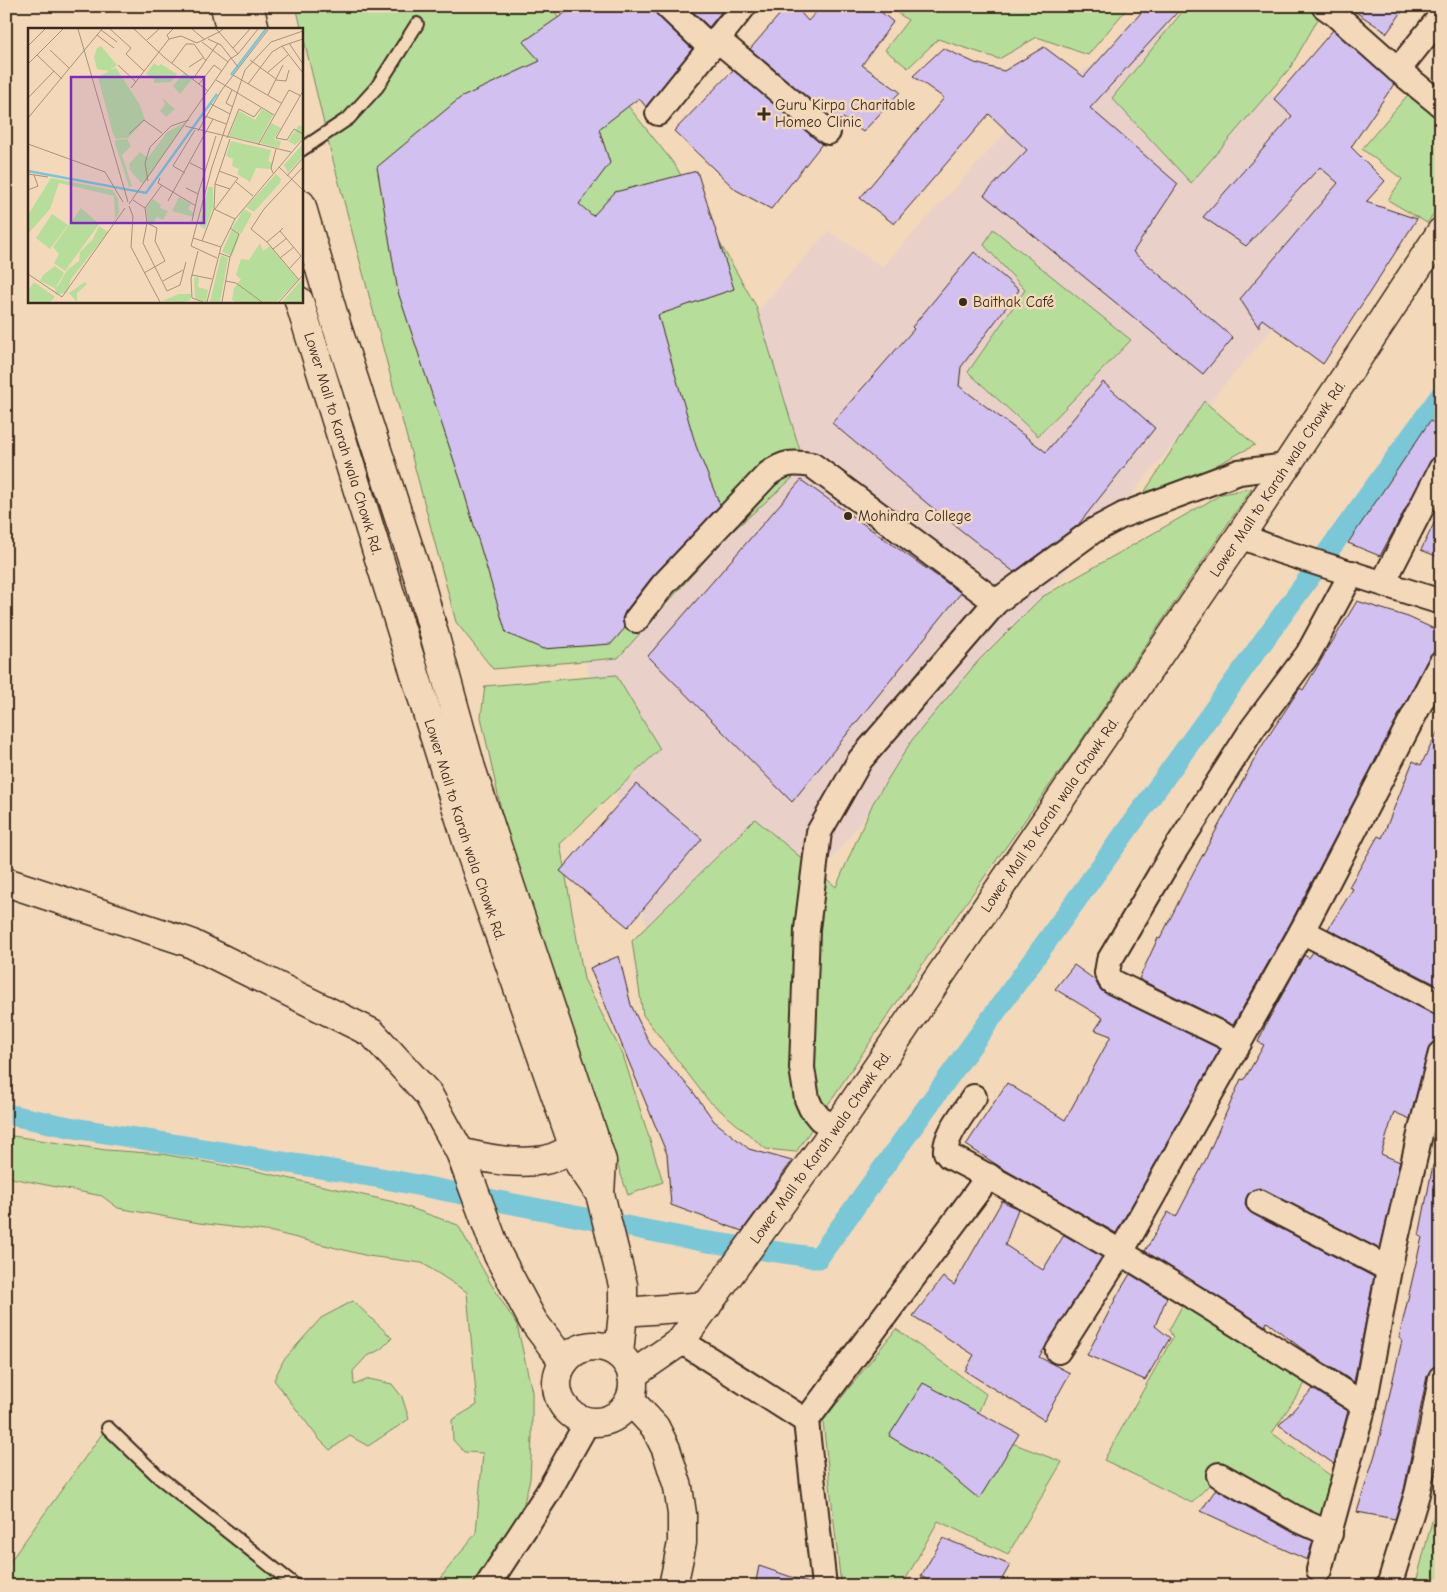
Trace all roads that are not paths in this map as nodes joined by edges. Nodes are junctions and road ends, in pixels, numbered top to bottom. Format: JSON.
{"nodes":[{"id":1,"x":225,"y":6,"type":"edge"},
{"id":2,"x":249,"y":6,"type":"edge"},
{"id":3,"x":667,"y":6,"type":"edge"},
{"id":4,"x":744,"y":6,"type":"edge"},
{"id":5,"x":1333,"y":9,"type":"edge"},
{"id":6,"x":1441,"y":16,"type":"edge"},
{"id":7,"x":417,"y":24,"type":"dead end"},
{"id":8,"x":230,"y":28,"type":"edge"},
{"id":9,"x":255,"y":28,"type":"edge"},
{"id":10,"x":714,"y":44,"type":"junction"},
{"id":11,"x":1398,"y":70,"type":"junction"},
{"id":12,"x":1441,"y":105,"type":"edge"},
{"id":13,"x":658,"y":113,"type":"dead end"},
{"id":14,"x":828,"y":132,"type":"dead end"},
{"id":15,"x":302,"y":149,"type":"edge"},
{"id":16,"x":302,"y":212,"type":"edge"},
{"id":17,"x":1441,"y":232,"type":"edge"},
{"id":18,"x":299,"y":302,"type":"edge"},
{"id":19,"x":1286,"y":466,"type":"junction"},
{"id":20,"x":1441,"y":469,"type":"edge"},
{"id":21,"x":1240,"y":536,"type":"junction"},
{"id":22,"x":1341,"y":570,"type":"junction"},
{"id":23,"x":1383,"y":583,"type":"junction"},
{"id":24,"x":996,"y":602,"type":"junction"},
{"id":25,"x":1441,"y":602,"type":"edge"},
{"id":26,"x":636,"y":620,"type":"dead end"},
{"id":27,"x":1441,"y":663,"type":"edge"},
{"id":28,"x":6,"y":882,"type":"edge"},
{"id":29,"x":1302,"y":931,"type":"junction"},
{"id":30,"x":1441,"y":1003,"type":"edge"},
{"id":31,"x":1239,"y":1043,"type":"junction"},
{"id":32,"x":1441,"y":1053,"type":"edge"},
{"id":33,"x":974,"y":1097,"type":"dead end"},
{"id":34,"x":836,"y":1128,"type":"junction"},
{"id":35,"x":574,"y":1148,"type":"junction"},
{"id":36,"x":463,"y":1160,"type":"junction"},
{"id":37,"x":990,"y":1176,"type":"junction"},
{"id":38,"x":601,"y":1198,"type":"junction"},
{"id":39,"x":1259,"y":1202,"type":"dead end"},
{"id":40,"x":1121,"y":1252,"type":"junction"},
{"id":41,"x":1389,"y":1269,"type":"junction"},
{"id":42,"x":706,"y":1306,"type":"junction"},
{"id":43,"x":623,"y":1312,"type":"junction"},
{"id":44,"x":681,"y":1341,"type":"junction"},
{"id":45,"x":1058,"y":1351,"type":"dead end"},
{"id":46,"x":564,"y":1362,"type":"junction"},
{"id":47,"x":627,"y":1376,"type":"junction"},
{"id":48,"x":1441,"y":1378,"type":"edge"},
{"id":49,"x":1364,"y":1406,"type":"junction"},
{"id":50,"x":588,"y":1421,"type":"junction"},
{"id":51,"x":806,"y":1421,"type":"junction"},
{"id":52,"x":108,"y":1428,"type":"dead end"},
{"id":53,"x":1219,"y":1474,"type":"dead end"},
{"id":54,"x":1330,"y":1534,"type":"junction"},
{"id":55,"x":1319,"y":1570,"type":"dead end"},
{"id":56,"x":296,"y":1586,"type":"edge"},
{"id":57,"x":486,"y":1586,"type":"edge"},
{"id":58,"x":674,"y":1586,"type":"edge"},
{"id":59,"x":824,"y":1586,"type":"edge"},
{"id":60,"x":1389,"y":1586,"type":"edge"}],
"edges":[{"from":1,"to":8,"type":"main road"},
{"from":2,"to":9,"type":"main road"},
{"from":3,"to":10,"type":"street"},
{"from":4,"to":10,"type":"street"},
{"from":5,"to":11,"type":"street"},
{"from":6,"to":11,"type":"street"},
{"from":7,"to":15,"type":"lane"},
{"from":10,"to":13,"type":"street"},
{"from":10,"to":14,"type":"street"},
{"from":11,"to":12,"type":"street"},
{"from":16,"to":38,"type":"main road"},
{"from":17,"to":19,"type":"main road","name":"Lower Mall to Karah wala Chowk Rd."},
{"from":18,"to":35,"type":"main road","name":"Lower Mall to Karah wala Chowk Rd."},
{"from":19,"to":21,"type":"main road","name":"Lower Mall to Karah wala Chowk Rd."},
{"from":19,"to":24,"type":"street"},
{"from":20,"to":23,"type":"street"},
{"from":21,"to":22,"type":"street"},
{"from":21,"to":34,"type":"main road","name":"Lower Mall to Karah wala Chowk Rd."},
{"from":22,"to":23,"type":"street"},
{"from":22,"to":31,"type":"street"},
{"from":23,"to":25,"type":"street"},
{"from":24,"to":26,"type":"street"},
{"from":24,"to":34,"type":"street"},
{"from":27,"to":29,"type":"street"},
{"from":28,"to":36,"type":"main road"},
{"from":29,"to":30,"type":"street"},
{"from":29,"to":31,"type":"street"},
{"from":31,"to":40,"type":"street"},
{"from":32,"to":41,"type":"street"},
{"from":33,"to":37,"type":"street"},
{"from":34,"to":42,"type":"main road","name":"Lower Mall to Karah wala Chowk Rd."},
{"from":35,"to":36,"type":"main road"},
{"from":35,"to":38,"type":"main road","name":"Lower Mall to Karah wala Chowk Rd."},
{"from":36,"to":46,"type":"main road"},
{"from":37,"to":40,"type":"street"},
{"from":37,"to":51,"type":"street"},
{"from":38,"to":43,"type":"main road","name":"Lower Mall to Karah wala Chowk Rd."},
{"from":39,"to":41,"type":"street"},
{"from":40,"to":45,"type":"street"},
{"from":40,"to":49,"type":"street"},
{"from":41,"to":49,"type":"street"},
{"from":42,"to":43,"type":"main road"},
{"from":42,"to":44,"type":"main road","name":"Lower Mall to Karah wala Chowk Rd."},
{"from":43,"to":47,"type":"main road","name":"Lower Mall to Karah wala Chowk Rd."},
{"from":44,"to":47,"type":"main road","name":"Lower Mall to Karah wala Chowk Rd."},
{"from":44,"to":51,"type":"street"},
{"from":46,"to":47,"type":"main road"},
{"from":46,"to":50,"type":"main road"},
{"from":47,"to":50,"type":"main road"},
{"from":47,"to":58,"type":"main road"},
{"from":48,"to":60,"type":"street"},
{"from":49,"to":54,"type":"street"},
{"from":50,"to":57,"type":"street"},
{"from":51,"to":59,"type":"street"},
{"from":52,"to":56,"type":"lane"},
{"from":53,"to":54,"type":"street"},
{"from":54,"to":55,"type":"street"}]}
